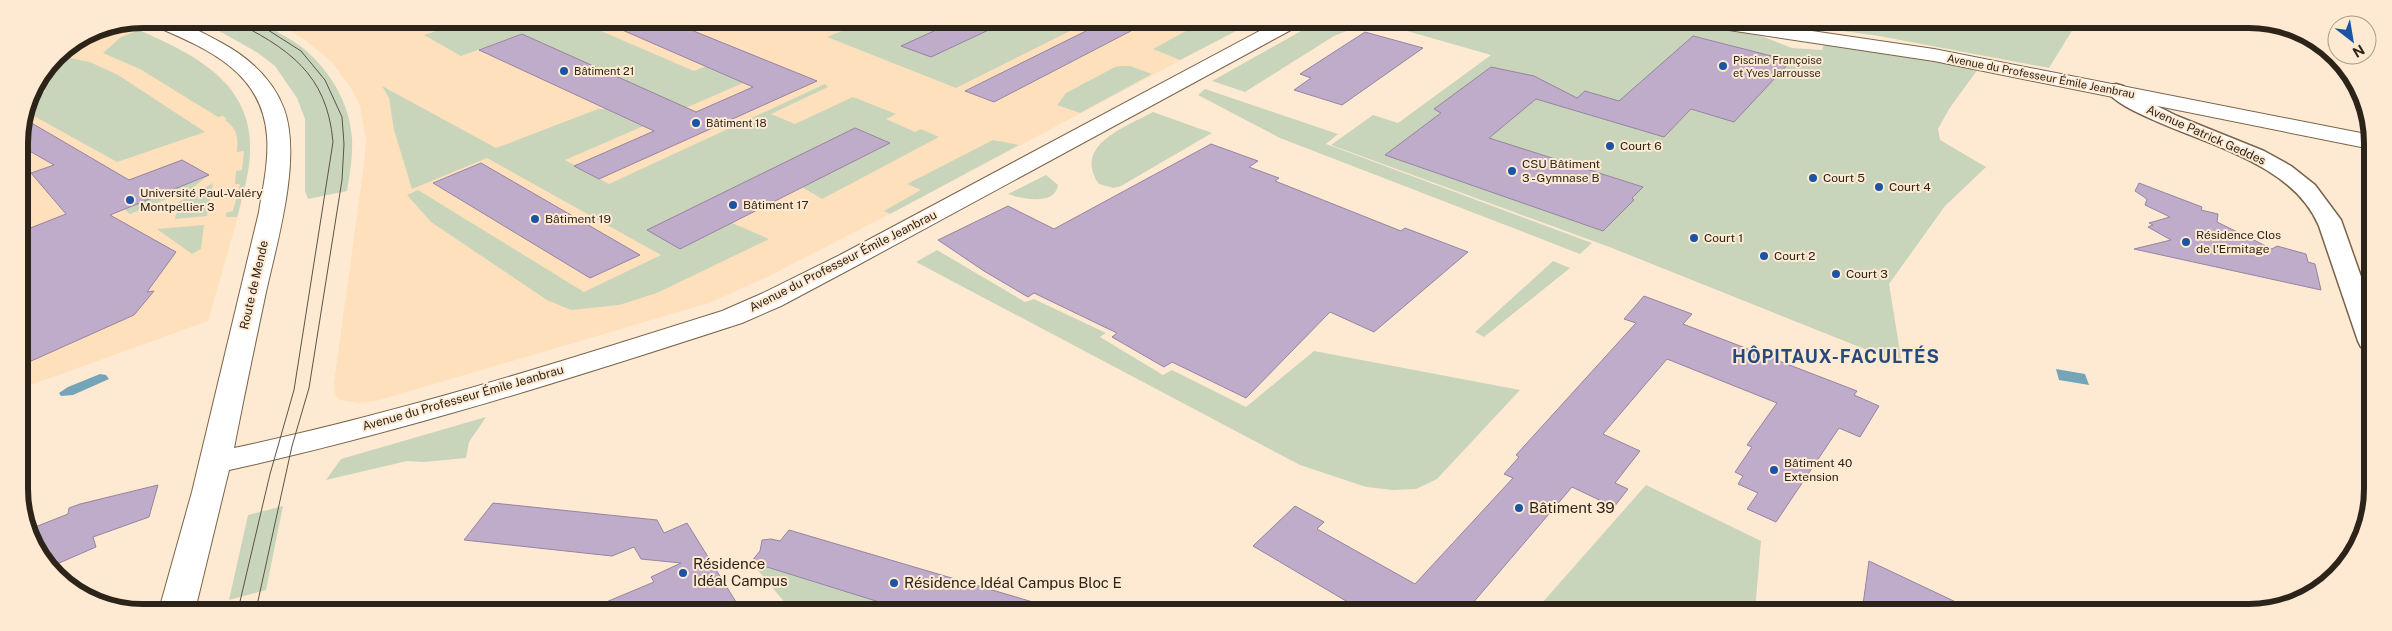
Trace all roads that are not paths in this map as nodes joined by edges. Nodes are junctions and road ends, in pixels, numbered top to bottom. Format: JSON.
{"nodes":[{"id":1,"x":176,"y":28,"type":"edge"},
{"id":2,"x":1279,"y":28,"type":"edge"},
{"id":3,"x":1760,"y":28,"type":"edge"},
{"id":4,"x":2116,"y":90,"type":"junction"},
{"id":5,"x":2364,"y":141,"type":"edge"},
{"id":6,"x":2364,"y":321,"type":"edge"},
{"id":7,"x":214,"y":463,"type":"junction"},
{"id":8,"x":179,"y":604,"type":"edge"}],
"edges":[{"from":1,"to":7,"type":"street","name":"Route de Mende"},
{"from":2,"to":7,"type":"street","name":"Avenue du Professeur Émile Jeanbrau"},
{"from":3,"to":4,"type":"street","name":"Avenue du Professeur Émile Jeanbrau"},
{"from":4,"to":5,"type":"street","name":"Avenue du Professeur Émile Jeanbrau"},
{"from":4,"to":6,"type":"street","name":"Avenue Patrick Geddes"},
{"from":7,"to":8,"type":"street","name":"Route de Mende"}]}
